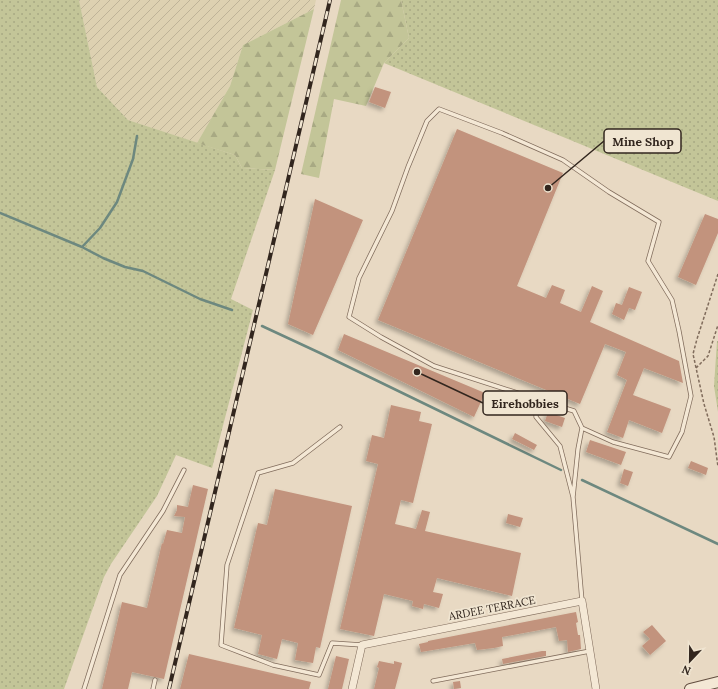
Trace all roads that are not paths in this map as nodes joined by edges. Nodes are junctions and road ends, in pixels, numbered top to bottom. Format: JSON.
{"nodes":[{"id":1,"x":536,"y":399,"type":"junction"},
{"id":2,"x":340,"y":427,"type":"dead end"},
{"id":3,"x":582,"y":428,"type":"junction"},
{"id":4,"x":184,"y":470,"type":"dead end"},
{"id":5,"x":572,"y":497,"type":"junction"},
{"id":6,"x":582,"y":601,"type":"junction"},
{"id":7,"x":362,"y":645,"type":"junction"},
{"id":8,"x":590,"y":651,"type":"junction"},
{"id":9,"x":155,"y":680,"type":"dead end"},
{"id":10,"x":433,"y":682,"type":"dead end"},
{"id":11,"x":718,"y":682,"type":"edge"},
{"id":12,"x":84,"y":689,"type":"edge"},
{"id":13,"x":153,"y":689,"type":"edge"},
{"id":14,"x":352,"y":689,"type":"edge"},
{"id":15,"x":596,"y":689,"type":"edge"},
{"id":16,"x":690,"y":689,"type":"edge"}],
"edges":[{"from":1,"to":3,"type":"lane"},
{"from":1,"to":3,"type":"lane"},
{"from":1,"to":5,"type":"lane"},
{"from":2,"to":7,"type":"lane"},
{"from":3,"to":5,"type":"lane"},
{"from":4,"to":12,"type":"lane"},
{"from":5,"to":6,"type":"lane"},
{"from":6,"to":7,"type":"street","name":"ARDEE TERRACE"},
{"from":6,"to":8,"type":"street"},
{"from":7,"to":14,"type":"street"},
{"from":8,"to":10,"type":"lane"},
{"from":8,"to":15,"type":"street"},
{"from":9,"to":13,"type":"lane"},
{"from":11,"to":16,"type":"main road"}]}
